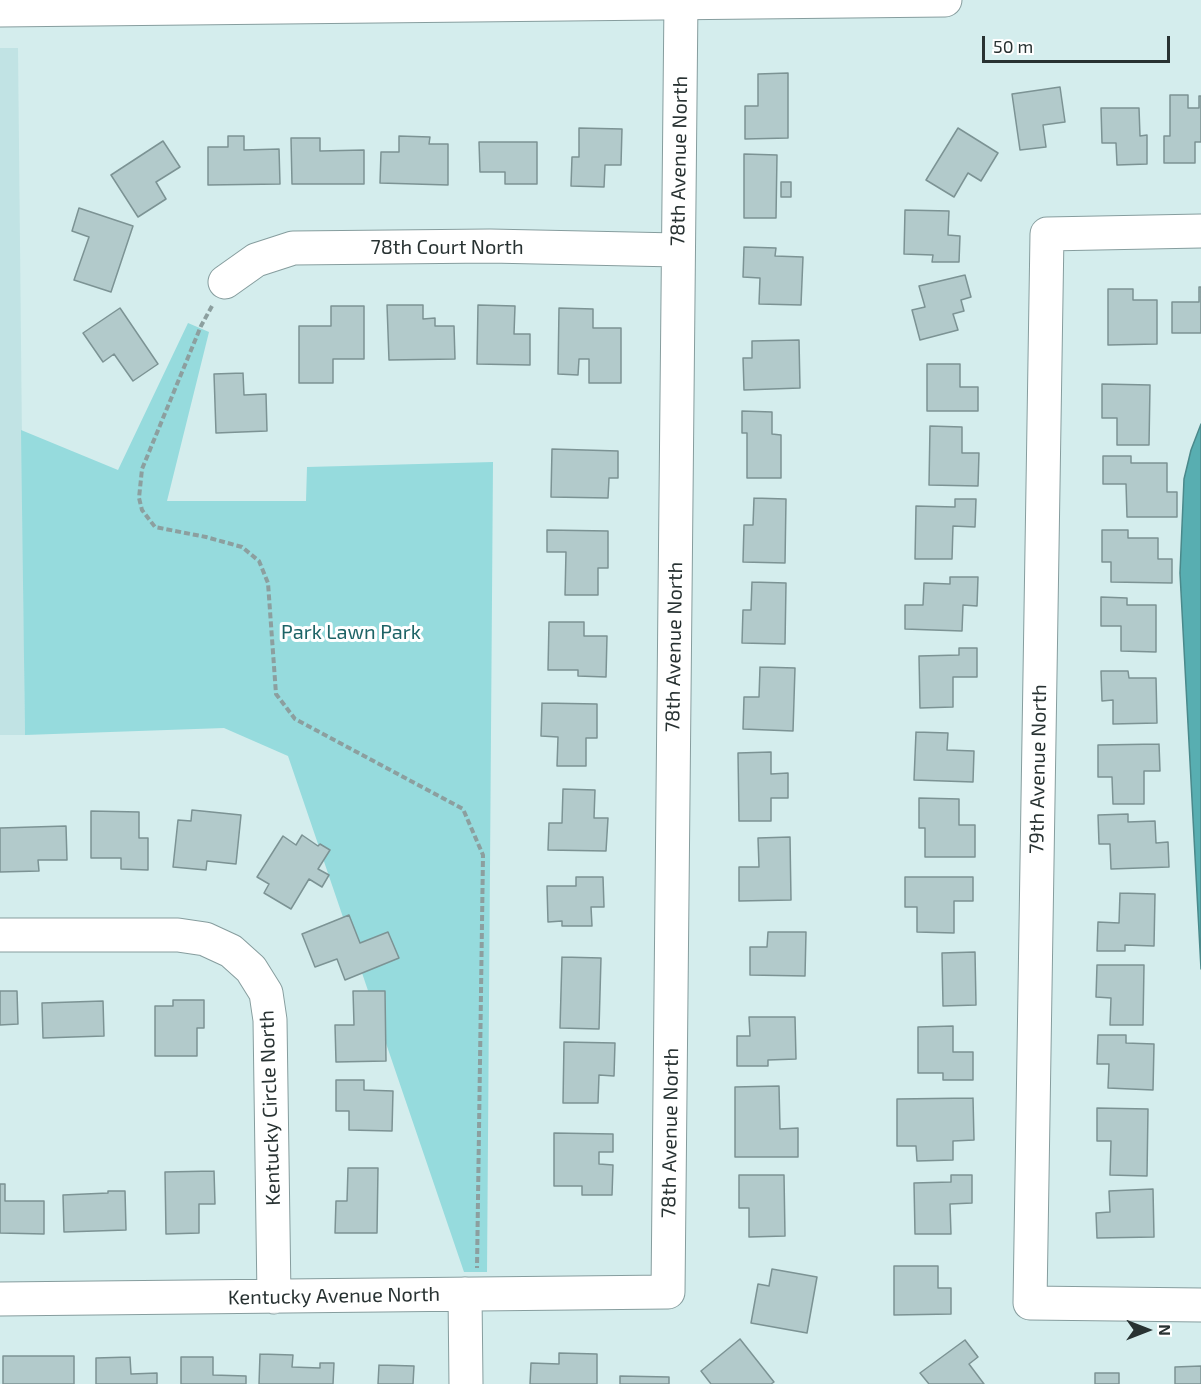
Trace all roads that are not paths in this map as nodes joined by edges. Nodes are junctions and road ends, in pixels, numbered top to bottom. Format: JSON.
{"nodes":[{"id":1,"x":945,"y":0,"type":"edge"},
{"id":2,"x":681,"y":1,"type":"edge"},
{"id":3,"x":0,"y":10,"type":"edge"},
{"id":4,"x":1201,"y":231,"type":"edge"},
{"id":5,"x":678,"y":250,"type":"junction"},
{"id":6,"x":225,"y":282,"type":"road end"},
{"id":7,"x":0,"y":935,"type":"edge"},
{"id":8,"x":668,"y":1292,"type":"joint"},
{"id":9,"x":465,"y":1294,"type":"junction"},
{"id":10,"x":273,"y":1297,"type":"junction"},
{"id":11,"x":0,"y":1299,"type":"edge"},
{"id":12,"x":1201,"y":1305,"type":"edge"},
{"id":13,"x":466,"y":1384,"type":"edge"}],
"edges":[{"from":1,"to":2,"type":"street"},
{"from":2,"to":3,"type":"street"},
{"from":2,"to":5,"type":"street","name":"78th Avenue North"},
{"from":4,"to":12,"type":"street","name":"79th Avenue North"},
{"from":5,"to":6,"type":"street","name":"78th Court North"},
{"from":5,"to":8,"type":"street","name":"78th Avenue North"},
{"from":7,"to":10,"type":"street","name":"Kentucky Circle North"},
{"from":8,"to":9,"type":"street","name":"Kentucky Avenue North"},
{"from":9,"to":10,"type":"street","name":"Kentucky Avenue North"},
{"from":9,"to":13,"type":"street"},
{"from":10,"to":11,"type":"street","name":"Kentucky Avenue North"}]}
